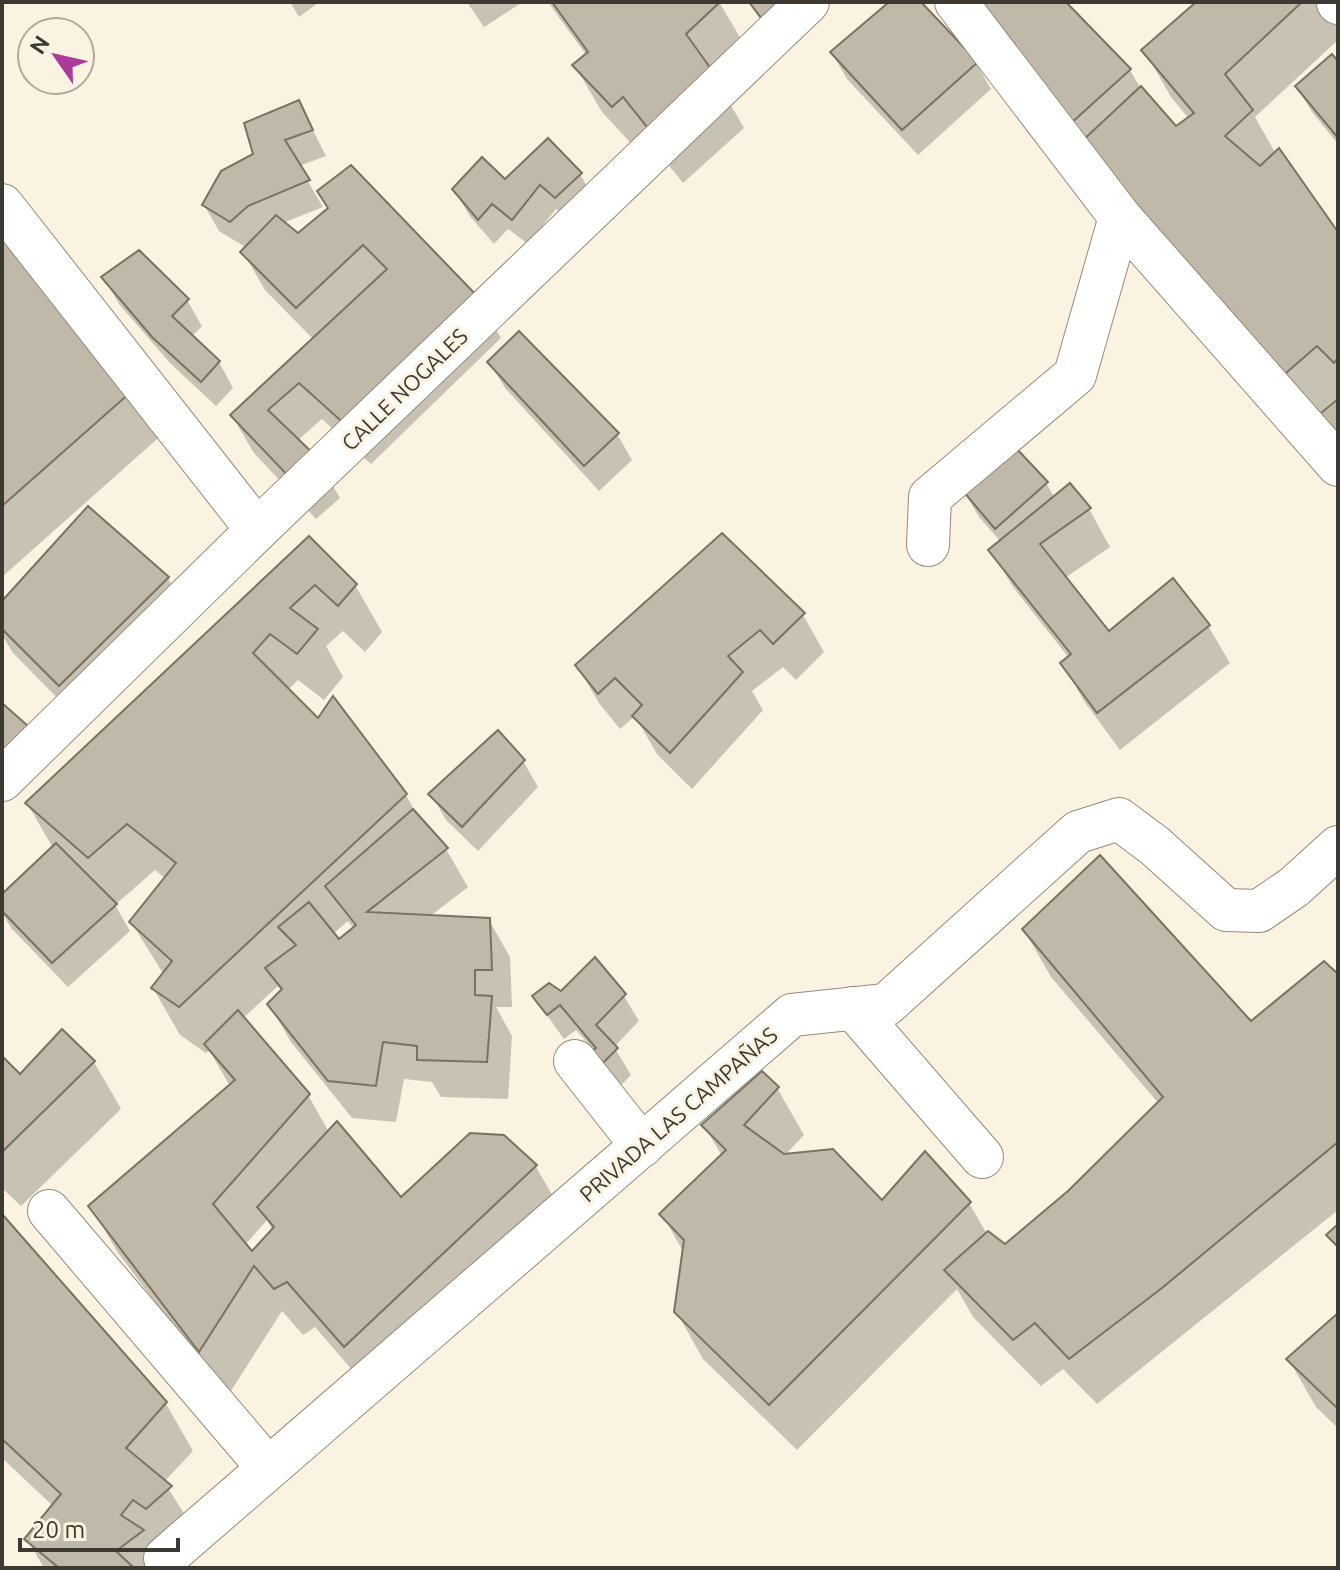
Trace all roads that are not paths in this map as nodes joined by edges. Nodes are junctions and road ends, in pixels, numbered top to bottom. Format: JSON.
{"nodes":[{"id":1,"x":808,"y":2,"type":"edge"},
{"id":2,"x":956,"y":2,"type":"edge"},
{"id":3,"x":2,"y":205,"type":"edge"},
{"id":4,"x":1120,"y":217,"type":"junction"},
{"id":5,"x":1338,"y":465,"type":"edge"},
{"id":6,"x":257,"y":530,"type":"junction"},
{"id":7,"x":928,"y":545,"type":"dead end"},
{"id":8,"x":2,"y":780,"type":"edge"},
{"id":9,"x":1338,"y":847,"type":"edge"},
{"id":10,"x":853,"y":1008,"type":"junction"},
{"id":11,"x":575,"y":1061,"type":"dead end"},
{"id":12,"x":642,"y":1146,"type":"junction"},
{"id":13,"x":982,"y":1157,"type":"dead end"},
{"id":14,"x":49,"y":1211,"type":"dead end"},
{"id":15,"x":268,"y":1468,"type":"junction"},
{"id":16,"x":165,"y":1558,"type":"dead end"}],
"edges":[{"from":1,"to":6,"type":"street","name":"CALLE NOGALES"},
{"from":2,"to":4,"type":"street"},
{"from":3,"to":6,"type":"street"},
{"from":4,"to":5,"type":"street"},
{"from":4,"to":7,"type":"street"},
{"from":6,"to":8,"type":"street","name":"CALLE NOGALES"},
{"from":9,"to":10,"type":"street","name":"PRIVADA LAS CAMPAÑAS"},
{"from":10,"to":12,"type":"street","name":"PRIVADA LAS CAMPAÑAS"},
{"from":10,"to":13,"type":"street"},
{"from":11,"to":12,"type":"street"},
{"from":12,"to":15,"type":"street","name":"PRIVADA LAS CAMPAÑAS"},
{"from":14,"to":15,"type":"street"},
{"from":15,"to":16,"type":"street","name":"PRIVADA LAS CAMPAÑAS"}]}
